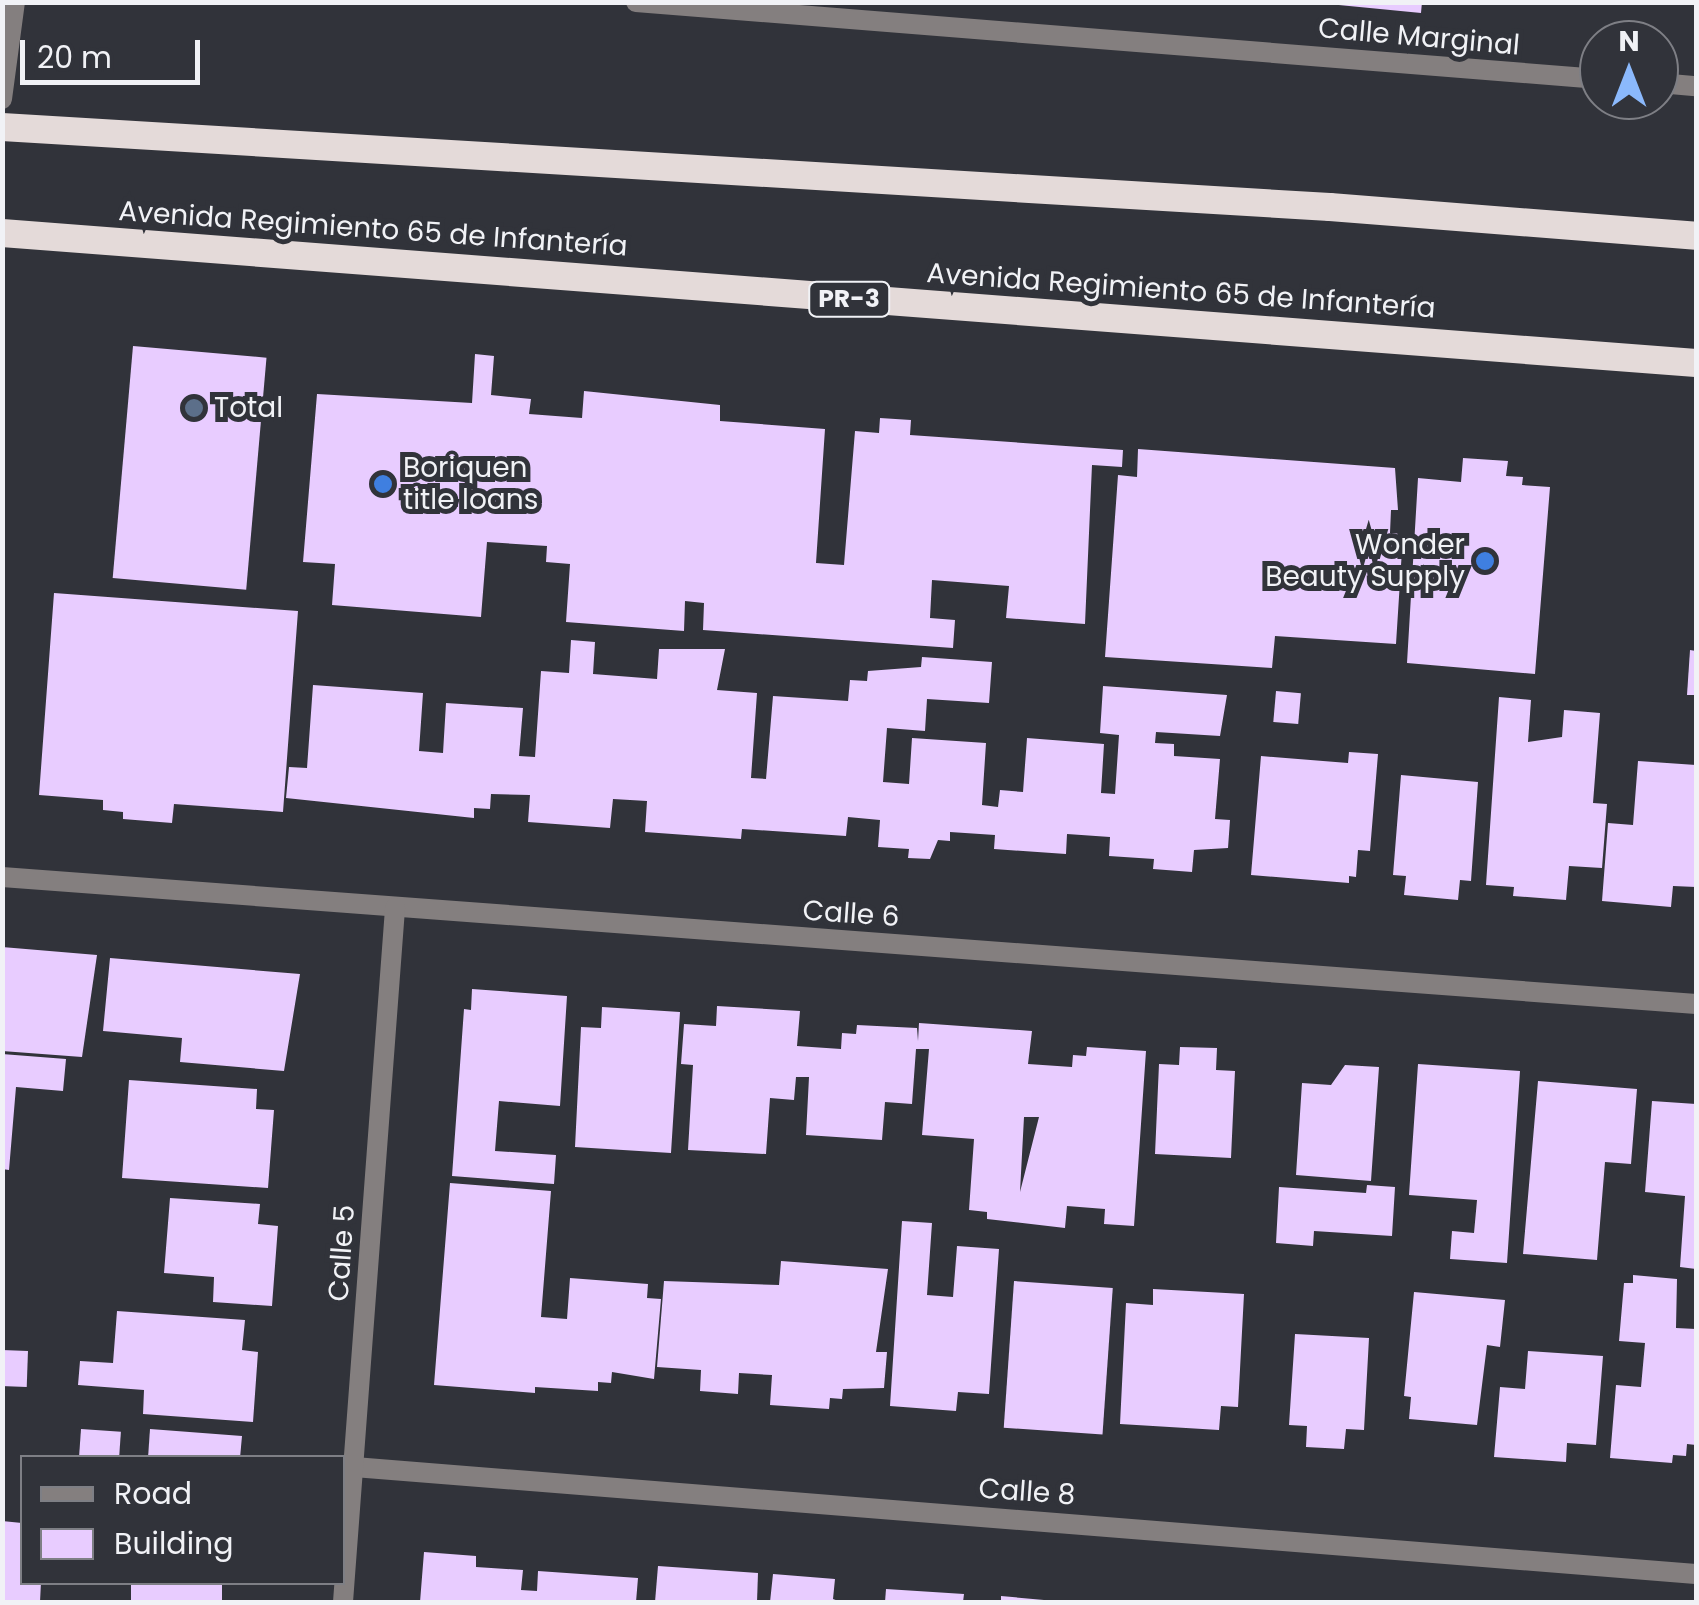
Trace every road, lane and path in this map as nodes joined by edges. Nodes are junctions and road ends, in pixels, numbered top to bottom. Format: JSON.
{"nodes":[{"id":1,"x":15,"y":2,"type":"edge"},
{"id":2,"x":636,"y":2,"type":"edge"},
{"id":3,"x":1579,"y":76,"type":"edge"},
{"id":4,"x":2,"y":99,"type":"edge"},
{"id":5,"x":2,"y":127,"type":"edge"},
{"id":6,"x":2,"y":233,"type":"edge"},
{"id":7,"x":1696,"y":236,"type":"edge"},
{"id":8,"x":1696,"y":363,"type":"edge"},
{"id":9,"x":2,"y":877,"type":"edge"},
{"id":10,"x":395,"y":908,"type":"junction"},
{"id":11,"x":1696,"y":1004,"type":"edge"},
{"id":12,"x":354,"y":1467,"type":"junction"},
{"id":13,"x":1696,"y":1574,"type":"edge"},
{"id":14,"x":345,"y":1577,"type":"edge"}],
"edges":[{"from":1,"to":4,"type":"street"},
{"from":2,"to":3,"type":"street","name":"Calle Marginal"},
{"from":5,"to":7,"type":"highway"},
{"from":6,"to":8,"type":"highway","name":"Avenida Regimiento 65 de Infantería","number":"PR-3"},
{"from":9,"to":10,"type":"street","name":"Calle 6"},
{"from":10,"to":11,"type":"street","name":"Calle 6"},
{"from":10,"to":12,"type":"street","name":"Calle 5"},
{"from":12,"to":13,"type":"street","name":"Calle 8"},
{"from":12,"to":14,"type":"street","name":"Calle 5"}]}
